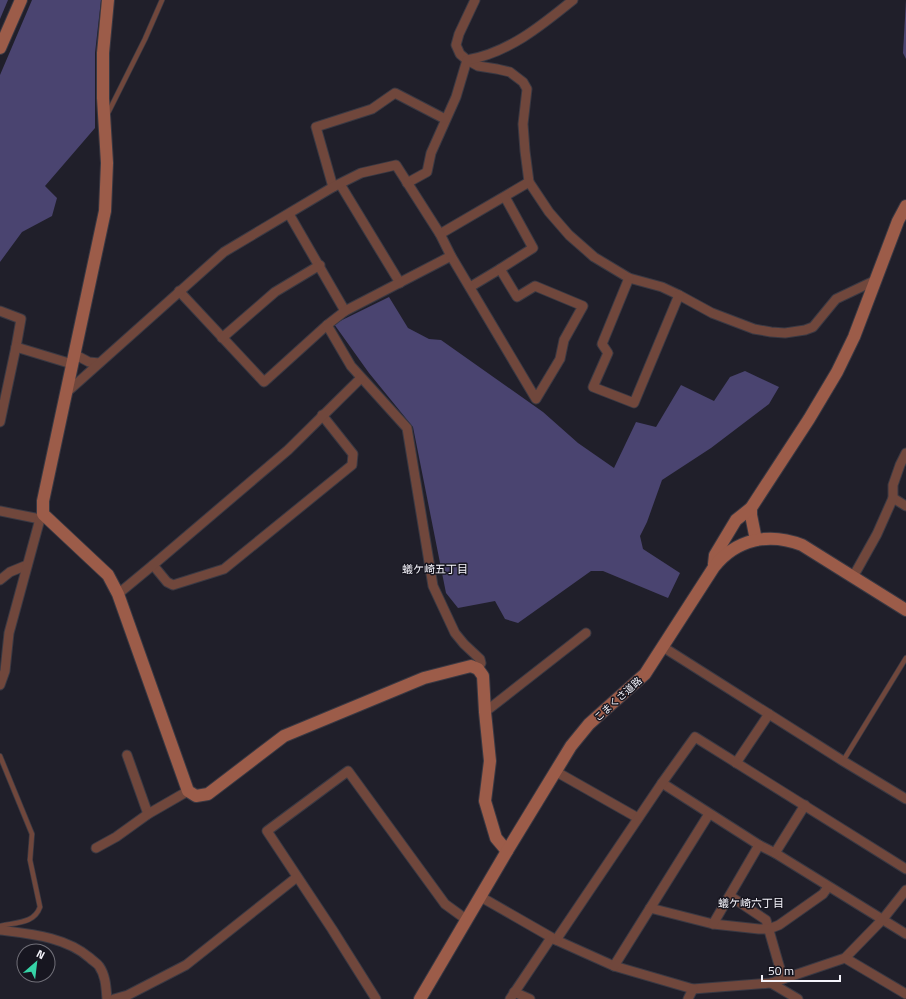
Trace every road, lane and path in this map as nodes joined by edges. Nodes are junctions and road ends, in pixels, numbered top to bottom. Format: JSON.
{"nodes":[{"id":1,"x":21,"y":0,"type":"edge"},
{"id":2,"x":108,"y":0,"type":"edge"},
{"id":3,"x":162,"y":0,"type":"edge"},
{"id":4,"x":475,"y":0,"type":"edge"},
{"id":5,"x":573,"y":0,"type":"edge"},
{"id":6,"x":0,"y":48,"type":"edge"},
{"id":7,"x":467,"y":60,"type":"junction"},
{"id":8,"x":104,"y":120,"type":"junction"},
{"id":9,"x":445,"y":120,"type":"junction"},
{"id":10,"x":528,"y":182,"type":"junction"},
{"id":11,"x":407,"y":183,"type":"junction"},
{"id":12,"x":337,"y":186,"type":"junction"},
{"id":13,"x":505,"y":197,"type":"junction"},
{"id":14,"x":906,"y":206,"type":"edge"},
{"id":15,"x":289,"y":214,"type":"junction"},
{"id":16,"x":440,"y":234,"type":"junction"},
{"id":17,"x":451,"y":256,"type":"junction"},
{"id":18,"x":320,"y":265,"type":"junction"},
{"id":19,"x":500,"y":269,"type":"junction"},
{"id":20,"x":629,"y":278,"type":"junction"},
{"id":21,"x":876,"y":280,"type":"junction"},
{"id":22,"x":400,"y":283,"type":"junction"},
{"id":23,"x":470,"y":288,"type":"junction"},
{"id":24,"x":179,"y":291,"type":"junction"},
{"id":25,"x":679,"y":295,"type":"junction"},
{"id":26,"x":0,"y":311,"type":"edge"},
{"id":27,"x":345,"y":311,"type":"junction"},
{"id":28,"x":327,"y":325,"type":"junction"},
{"id":29,"x":222,"y":338,"type":"junction"},
{"id":30,"x":16,"y":347,"type":"junction"},
{"id":31,"x":73,"y":359,"type":"junction"},
{"id":32,"x":99,"y":363,"type":"junction"},
{"id":33,"x":0,"y":375,"type":"edge"},
{"id":34,"x":361,"y":378,"type":"junction"},
{"id":35,"x":9,"y":379,"type":"junction"},
{"id":36,"x":66,"y":393,"type":"junction"},
{"id":37,"x":322,"y":416,"type":"junction"},
{"id":38,"x":0,"y":422,"type":"edge"},
{"id":39,"x":906,"y":453,"type":"edge"},
{"id":40,"x":893,"y":498,"type":"junction"},
{"id":41,"x":906,"y":506,"type":"edge"},
{"id":42,"x":751,"y":508,"type":"junction"},
{"id":43,"x":1,"y":513,"type":"edge"},
{"id":44,"x":43,"y":518,"type":"junction"},
{"id":45,"x":756,"y":540,"type":"junction"},
{"id":46,"x":27,"y":565,"type":"junction"},
{"id":47,"x":153,"y":565,"type":"junction"},
{"id":48,"x":714,"y":567,"type":"junction"},
{"id":49,"x":853,"y":576,"type":"junction"},
{"id":50,"x":0,"y":580,"type":"edge"},
{"id":51,"x":118,"y":594,"type":"junction"},
{"id":52,"x":906,"y":610,"type":"edge"},
{"id":53,"x":586,"y":633,"type":"dead end"},
{"id":54,"x":663,"y":647,"type":"junction"},
{"id":55,"x":906,"y":658,"type":"edge"},
{"id":56,"x":478,"y":669,"type":"junction"},
{"id":57,"x":0,"y":685,"type":"edge"},
{"id":58,"x":484,"y":712,"type":"junction"},
{"id":59,"x":769,"y":714,"type":"junction"},
{"id":60,"x":127,"y":755,"type":"dead end"},
{"id":61,"x":0,"y":756,"type":"edge"},
{"id":62,"x":843,"y":761,"type":"junction"},
{"id":63,"x":736,"y":763,"type":"junction"},
{"id":64,"x":555,"y":771,"type":"junction"},
{"id":65,"x":662,"y":783,"type":"junction"},
{"id":66,"x":188,"y":791,"type":"junction"},
{"id":67,"x":906,"y":799,"type":"edge"},
{"id":68,"x":805,"y":805,"type":"junction"},
{"id":69,"x":148,"y":814,"type":"junction"},
{"id":70,"x":709,"y":814,"type":"junction"},
{"id":71,"x":638,"y":818,"type":"junction"},
{"id":72,"x":759,"y":846,"type":"junction"},
{"id":73,"x":96,"y":848,"type":"dead end"},
{"id":74,"x":507,"y":851,"type":"junction"},
{"id":75,"x":775,"y":853,"type":"junction"},
{"id":76,"x":906,"y":869,"type":"edge"},
{"id":77,"x":298,"y":877,"type":"junction"},
{"id":78,"x":828,"y":887,"type":"junction"},
{"id":79,"x":906,"y":890,"type":"edge"},
{"id":80,"x":730,"y":896,"type":"junction"},
{"id":81,"x":481,"y":897,"type":"junction"},
{"id":82,"x":650,"y":908,"type":"junction"},
{"id":83,"x":883,"y":919,"type":"junction"},
{"id":84,"x":467,"y":920,"type":"junction"},
{"id":85,"x":713,"y":924,"type":"junction"},
{"id":86,"x":0,"y":926,"type":"edge"},
{"id":87,"x":769,"y":929,"type":"junction"},
{"id":88,"x":0,"y":930,"type":"edge"},
{"id":89,"x":906,"y":934,"type":"edge"},
{"id":90,"x":553,"y":939,"type":"junction"},
{"id":91,"x":845,"y":958,"type":"junction"},
{"id":92,"x":614,"y":966,"type":"junction"},
{"id":93,"x":783,"y":980,"type":"junction"},
{"id":94,"x":771,"y":983,"type":"junction"},
{"id":95,"x":692,"y":989,"type":"junction"},
{"id":96,"x":906,"y":994,"type":"edge"},
{"id":97,"x":512,"y":996,"type":"edge"},
{"id":98,"x":130,"y":997,"type":"edge"},
{"id":99,"x":106,"y":999,"type":"edge"},
{"id":100,"x":114,"y":999,"type":"edge"},
{"id":101,"x":376,"y":999,"type":"edge"},
{"id":102,"x":420,"y":999,"type":"edge"},
{"id":103,"x":530,"y":999,"type":"edge"},
{"id":104,"x":688,"y":999,"type":"edge"},
{"id":105,"x":798,"y":999,"type":"edge"}],
"edges":[{"from":1,"to":6,"type":"street"},
{"from":2,"to":8,"type":"street"},
{"from":3,"to":8,"type":"lane"},
{"from":4,"to":7,"type":"street"},
{"from":5,"to":7,"type":"street"},
{"from":7,"to":9,"type":"street"},
{"from":7,"to":10,"type":"street"},
{"from":8,"to":31,"type":"street"},
{"from":9,"to":11,"type":"street"},
{"from":9,"to":12,"type":"street"},
{"from":10,"to":13,"type":"street"},
{"from":10,"to":20,"type":"street"},
{"from":11,"to":12,"type":"street"},
{"from":11,"to":16,"type":"street"},
{"from":12,"to":15,"type":"street"},
{"from":12,"to":22,"type":"street"},
{"from":13,"to":16,"type":"street"},
{"from":13,"to":19,"type":"street"},
{"from":14,"to":21,"type":"street"},
{"from":15,"to":18,"type":"street"},
{"from":15,"to":24,"type":"street"},
{"from":16,"to":17,"type":"street"},
{"from":17,"to":22,"type":"street"},
{"from":17,"to":23,"type":"street"},
{"from":18,"to":27,"type":"street"},
{"from":18,"to":29,"type":"street"},
{"from":19,"to":23,"type":"street"},
{"from":19,"to":23,"type":"street"},
{"from":20,"to":25,"type":"street"},
{"from":20,"to":25,"type":"street"},
{"from":21,"to":25,"type":"street"},
{"from":21,"to":42,"type":"street"},
{"from":22,"to":27,"type":"street"},
{"from":24,"to":29,"type":"street"},
{"from":24,"to":32,"type":"street"},
{"from":26,"to":30,"type":"street"},
{"from":27,"to":28,"type":"street"},
{"from":28,"to":29,"type":"street"},
{"from":28,"to":34,"type":"street"},
{"from":30,"to":31,"type":"street"},
{"from":30,"to":35,"type":"street"},
{"from":31,"to":32,"type":"street"},
{"from":31,"to":36,"type":"street"},
{"from":32,"to":36,"type":"street"},
{"from":33,"to":35,"type":"street"},
{"from":34,"to":37,"type":"street"},
{"from":34,"to":56,"type":"street"},
{"from":35,"to":38,"type":"street"},
{"from":36,"to":44,"type":"street"},
{"from":37,"to":47,"type":"street"},
{"from":37,"to":47,"type":"street"},
{"from":39,"to":40,"type":"street"},
{"from":40,"to":41,"type":"street"},
{"from":40,"to":49,"type":"street"},
{"from":42,"to":45,"type":"street"},
{"from":42,"to":48,"type":"street"},
{"from":43,"to":44,"type":"street"},
{"from":44,"to":46,"type":"street"},
{"from":44,"to":51,"type":"street"},
{"from":45,"to":48,"type":"street","name":"こまくさ道路"},
{"from":45,"to":49,"type":"street","name":"こまくさ道路"},
{"from":46,"to":50,"type":"street"},
{"from":46,"to":57,"type":"street"},
{"from":47,"to":51,"type":"street"},
{"from":48,"to":54,"type":"street","name":"こまくさ道路"},
{"from":49,"to":52,"type":"street","name":"こまくさ道路"},
{"from":51,"to":66,"type":"street"},
{"from":53,"to":58,"type":"street"},
{"from":54,"to":59,"type":"street"},
{"from":54,"to":64,"type":"street","name":"こまくさ道路"},
{"from":55,"to":62,"type":"lane"},
{"from":56,"to":58,"type":"street"},
{"from":56,"to":66,"type":"street"},
{"from":58,"to":74,"type":"street"},
{"from":59,"to":62,"type":"street"},
{"from":59,"to":63,"type":"street"},
{"from":60,"to":69,"type":"street"},
{"from":61,"to":86,"type":"lane"},
{"from":62,"to":67,"type":"street"},
{"from":63,"to":65,"type":"street"},
{"from":63,"to":68,"type":"street"},
{"from":64,"to":71,"type":"street"},
{"from":64,"to":74,"type":"street","name":"こまくさ道路"},
{"from":65,"to":70,"type":"street"},
{"from":65,"to":71,"type":"street"},
{"from":66,"to":69,"type":"street"},
{"from":68,"to":75,"type":"street"},
{"from":68,"to":76,"type":"street"},
{"from":69,"to":73,"type":"street"},
{"from":70,"to":72,"type":"street"},
{"from":70,"to":82,"type":"street"},
{"from":71,"to":90,"type":"street"},
{"from":72,"to":75,"type":"street"},
{"from":72,"to":80,"type":"street"},
{"from":74,"to":81,"type":"street","name":"こまくさ道路"},
{"from":75,"to":78,"type":"street"},
{"from":77,"to":84,"type":"street"},
{"from":77,"to":98,"type":"street"},
{"from":77,"to":101,"type":"street"},
{"from":78,"to":83,"type":"street"},
{"from":78,"to":87,"type":"street"},
{"from":79,"to":83,"type":"street"},
{"from":80,"to":85,"type":"street"},
{"from":80,"to":87,"type":"street"},
{"from":81,"to":84,"type":"street","name":"こまくさ道路"},
{"from":81,"to":90,"type":"street"},
{"from":82,"to":85,"type":"street"},
{"from":82,"to":92,"type":"street"},
{"from":83,"to":89,"type":"street"},
{"from":83,"to":91,"type":"street"},
{"from":84,"to":102,"type":"street","name":"こまくさ道路"},
{"from":85,"to":87,"type":"street"},
{"from":87,"to":93,"type":"street"},
{"from":88,"to":99,"type":"street"},
{"from":90,"to":92,"type":"street"},
{"from":90,"to":97,"type":"street"},
{"from":91,"to":93,"type":"street"},
{"from":91,"to":96,"type":"street"},
{"from":92,"to":95,"type":"street"},
{"from":93,"to":94,"type":"street"},
{"from":94,"to":95,"type":"street"},
{"from":94,"to":105,"type":"street"},
{"from":95,"to":104,"type":"street"},
{"from":97,"to":103,"type":"street"},
{"from":98,"to":100,"type":"street"}]}
